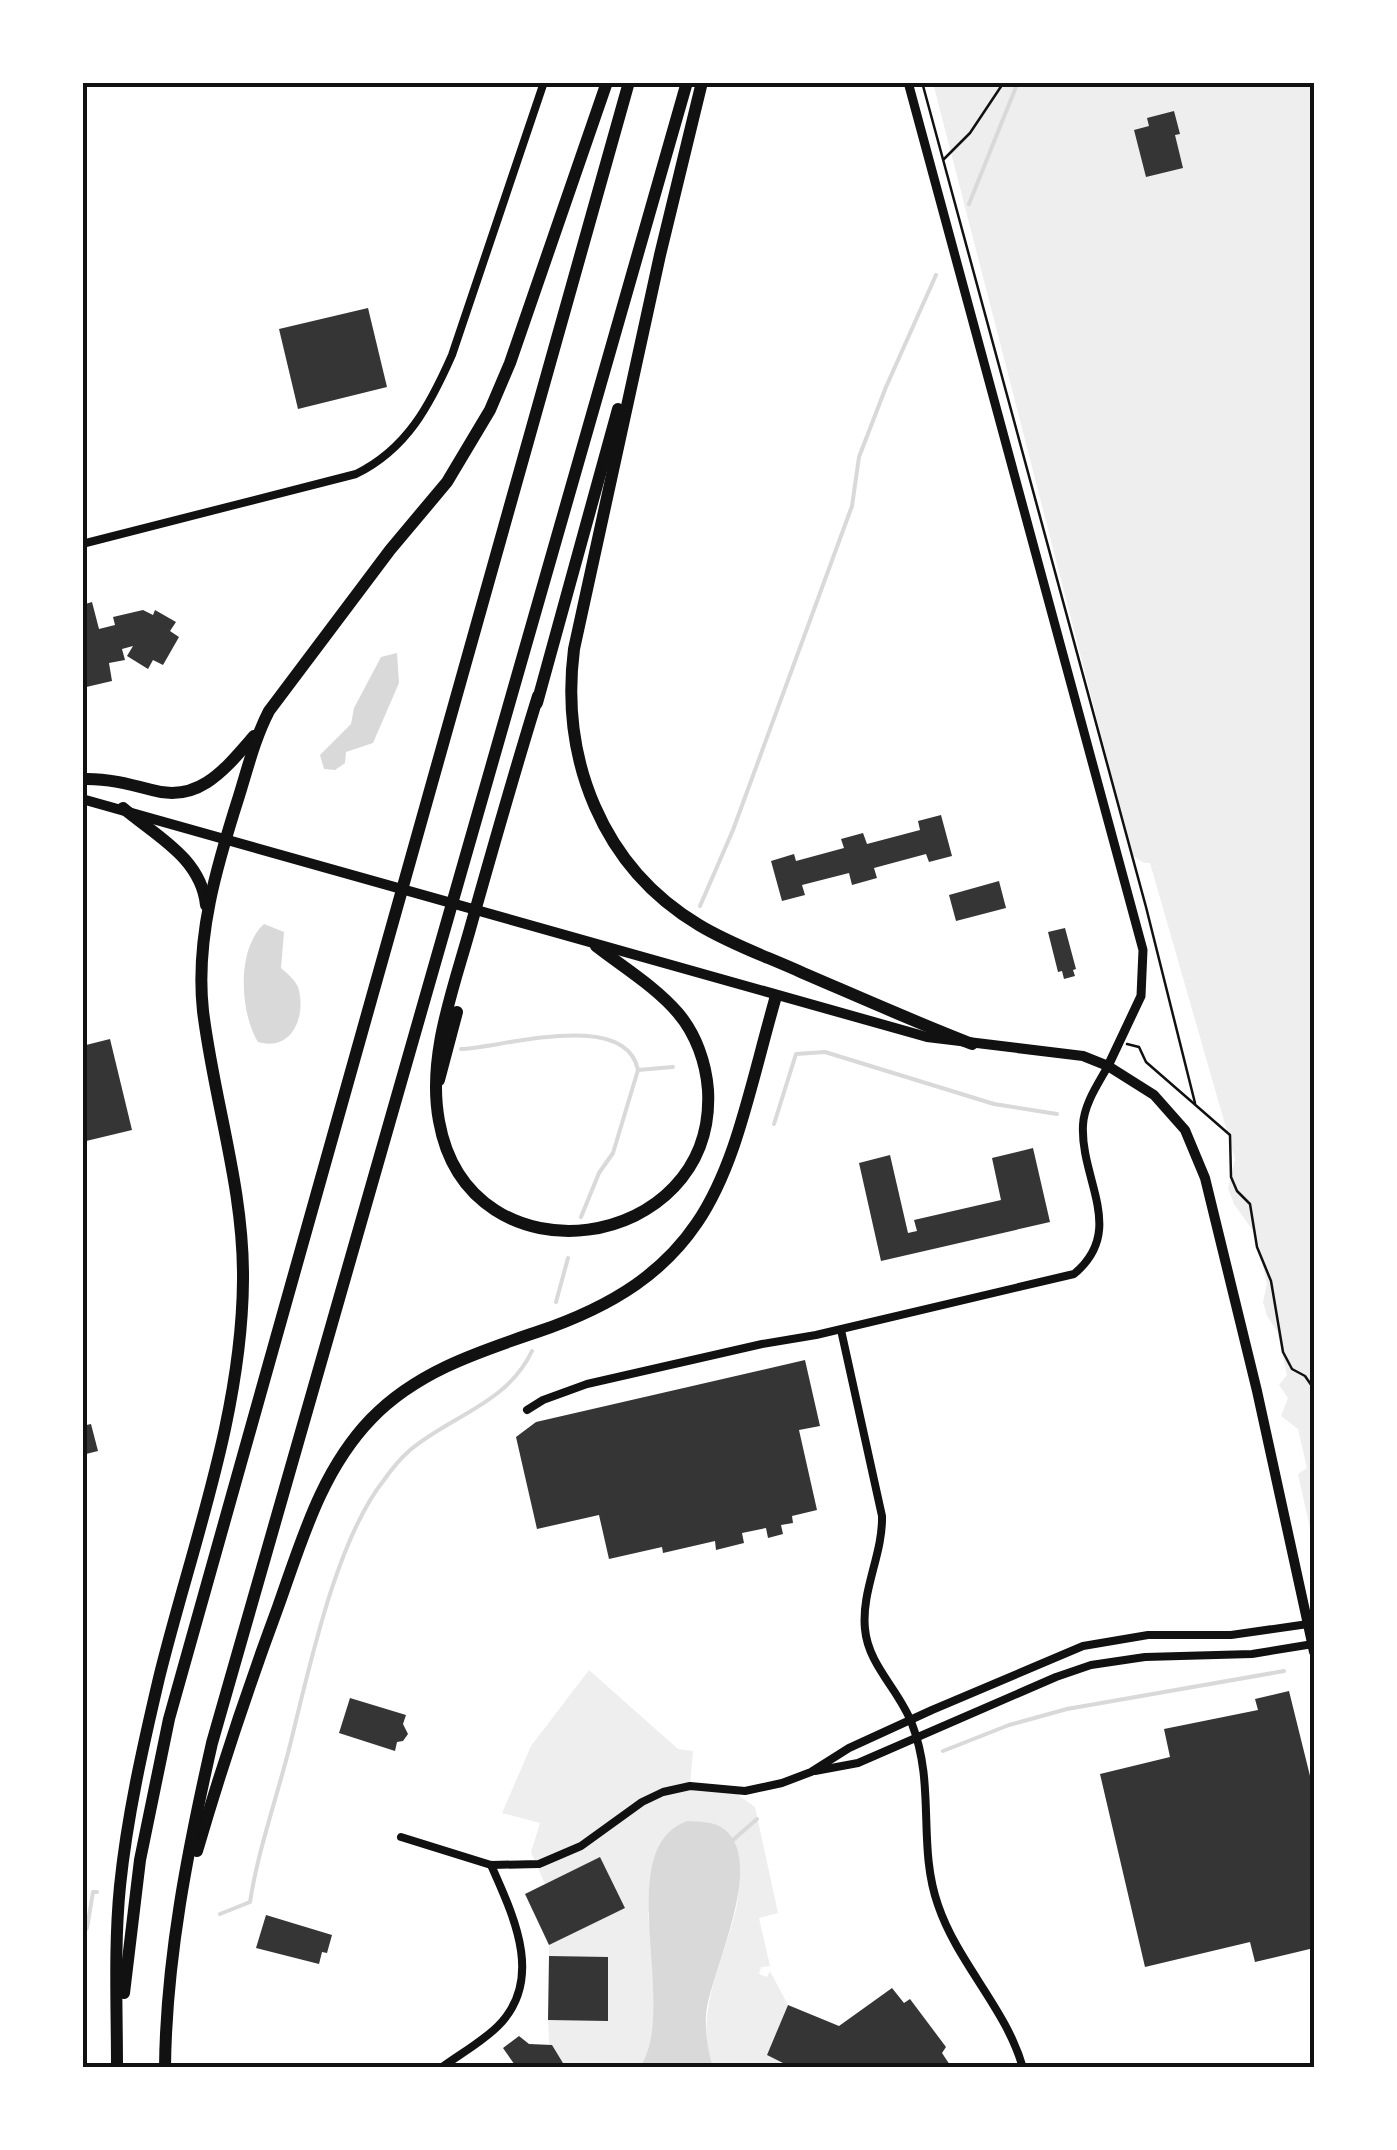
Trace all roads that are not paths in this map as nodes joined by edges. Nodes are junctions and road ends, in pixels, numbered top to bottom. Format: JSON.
{"nodes":[{"id":1,"x":90,"y":82,"type":"edge"},
{"id":2,"x":544,"y":82,"type":"edge"},
{"id":3,"x":606,"y":82,"type":"edge"},
{"id":4,"x":629,"y":82,"type":"edge"},
{"id":5,"x":687,"y":82,"type":"edge"},
{"id":6,"x":702,"y":82,"type":"edge"},
{"id":7,"x":908,"y":82,"type":"edge"},
{"id":8,"x":82,"y":88,"type":"edge"},
{"id":9,"x":660,"y":254,"type":"junction"},
{"id":10,"x":82,"y":544,"type":"edge"},
{"id":11,"x":259,"y":730,"type":"junction"},
{"id":12,"x":82,"y":779,"type":"edge"},
{"id":13,"x":82,"y":798,"type":"edge"},
{"id":14,"x":123,"y":808,"type":"junction"},
{"id":15,"x":227,"y":838,"type":"junction"},
{"id":16,"x":207,"y":916,"type":"junction"},
{"id":17,"x":596,"y":946,"type":"junction"},
{"id":18,"x":776,"y":996,"type":"junction"},
{"id":19,"x":972,"y":1044,"type":"junction"},
{"id":20,"x":1108,"y":1066,"type":"junction"},
{"id":21,"x":842,"y":1330,"type":"junction"},
{"id":22,"x":527,"y":1410,"type":"dead end"},
{"id":23,"x":1308,"y":1624,"type":"junction"},
{"id":24,"x":1314,"y":1648,"type":"edge"},
{"id":25,"x":910,"y":1719,"type":"junction"},
{"id":26,"x":917,"y":1738,"type":"junction"},
{"id":27,"x":810,"y":1772,"type":"junction"},
{"id":28,"x":401,"y":1838,"type":"dead end"},
{"id":29,"x":492,"y":1865,"type":"junction"},
{"id":30,"x":180,"y":1906,"type":"junction"},
{"id":31,"x":118,"y":2068,"type":"edge"},
{"id":32,"x":165,"y":2068,"type":"edge"},
{"id":33,"x":441,"y":2068,"type":"edge"},
{"id":34,"x":1023,"y":2068,"type":"edge"}],
"edges":[{"from":1,"to":8,"type":"lane"},
{"from":2,"to":10,"type":"street"},
{"from":3,"to":11,"type":"highway"},
{"from":4,"to":31,"type":"highway"},
{"from":5,"to":30,"type":"highway"},
{"from":6,"to":9,"type":"highway"},
{"from":7,"to":20,"type":"street"},
{"from":9,"to":17,"type":"highway"},
{"from":9,"to":19,"type":"highway"},
{"from":11,"to":12,"type":"highway"},
{"from":11,"to":15,"type":"highway"},
{"from":13,"to":14,"type":"main road"},
{"from":14,"to":15,"type":"main road"},
{"from":14,"to":16,"type":"highway"},
{"from":15,"to":16,"type":"highway"},
{"from":15,"to":17,"type":"main road"},
{"from":16,"to":31,"type":"highway"},
{"from":17,"to":18,"type":"main road"},
{"from":18,"to":19,"type":"main road"},
{"from":18,"to":30,"type":"highway"},
{"from":19,"to":20,"type":"main road"},
{"from":20,"to":21,"type":"street"},
{"from":20,"to":23,"type":"main road"},
{"from":21,"to":22,"type":"street"},
{"from":21,"to":25,"type":"street"},
{"from":23,"to":24,"type":"main road"},
{"from":23,"to":25,"type":"street"},
{"from":24,"to":26,"type":"street"},
{"from":25,"to":26,"type":"street"},
{"from":25,"to":27,"type":"street"},
{"from":26,"to":27,"type":"street"},
{"from":26,"to":34,"type":"street"},
{"from":27,"to":29,"type":"street"},
{"from":28,"to":29,"type":"street"},
{"from":29,"to":33,"type":"street"},
{"from":30,"to":32,"type":"highway"}]}
